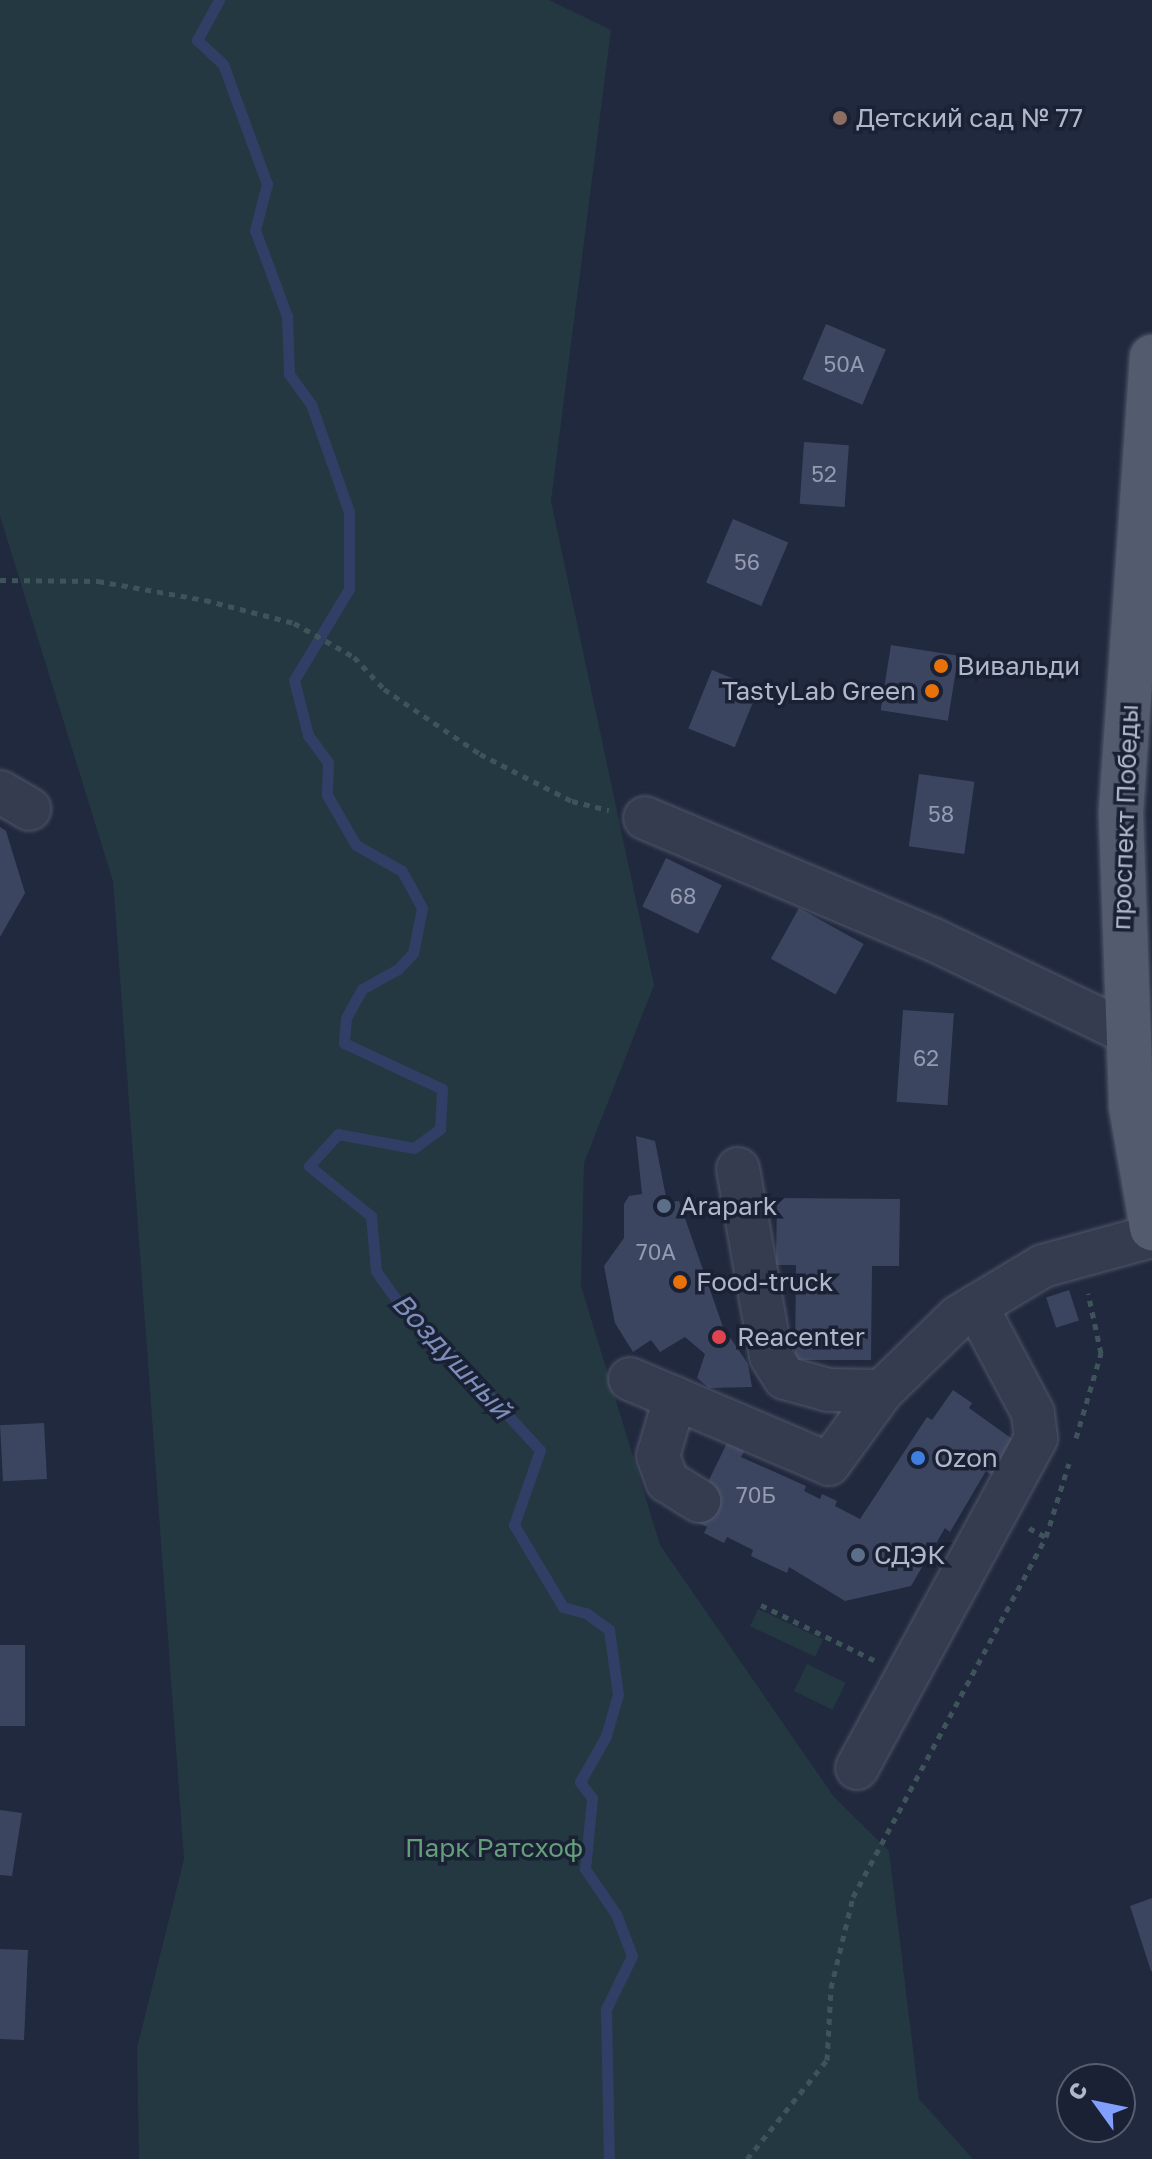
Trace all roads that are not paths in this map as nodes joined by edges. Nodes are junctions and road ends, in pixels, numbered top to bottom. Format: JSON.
{"nodes":[{"id":1,"x":1152,"y":357,"type":"edge"},
{"id":2,"x":1148,"y":431,"type":"edge"},
{"id":3,"x":645,"y":818,"type":"road end"},
{"id":4,"x":1126,"y":1032,"type":"junction"},
{"id":5,"x":738,"y":1169,"type":"dead end"},
{"id":6,"x":1152,"y":1228,"type":"edge"},
{"id":7,"x":1152,"y":1236,"type":"edge"},
{"id":8,"x":976,"y":1306,"type":"junction"},
{"id":9,"x":630,"y":1379,"type":"dead end"},
{"id":10,"x":882,"y":1391,"type":"junction"},
{"id":11,"x":675,"y":1398,"type":"junction"},
{"id":12,"x":699,"y":1501,"type":"dead end"},
{"id":13,"x":857,"y":1768,"type":"dead end"}],
"edges":[{"from":1,"to":2,"type":"main road","name":"проспект Победы"},
{"from":2,"to":4,"type":"main road","name":"проспект Победы"},
{"from":3,"to":4,"type":"lane"},
{"from":4,"to":6,"type":"main road","name":"проспект Победы"},
{"from":5,"to":10,"type":"lane"},
{"from":7,"to":8,"type":"lane"},
{"from":8,"to":10,"type":"lane"},
{"from":8,"to":13,"type":"lane"},
{"from":9,"to":11,"type":"lane"},
{"from":10,"to":11,"type":"lane"},
{"from":11,"to":12,"type":"lane"}]}
